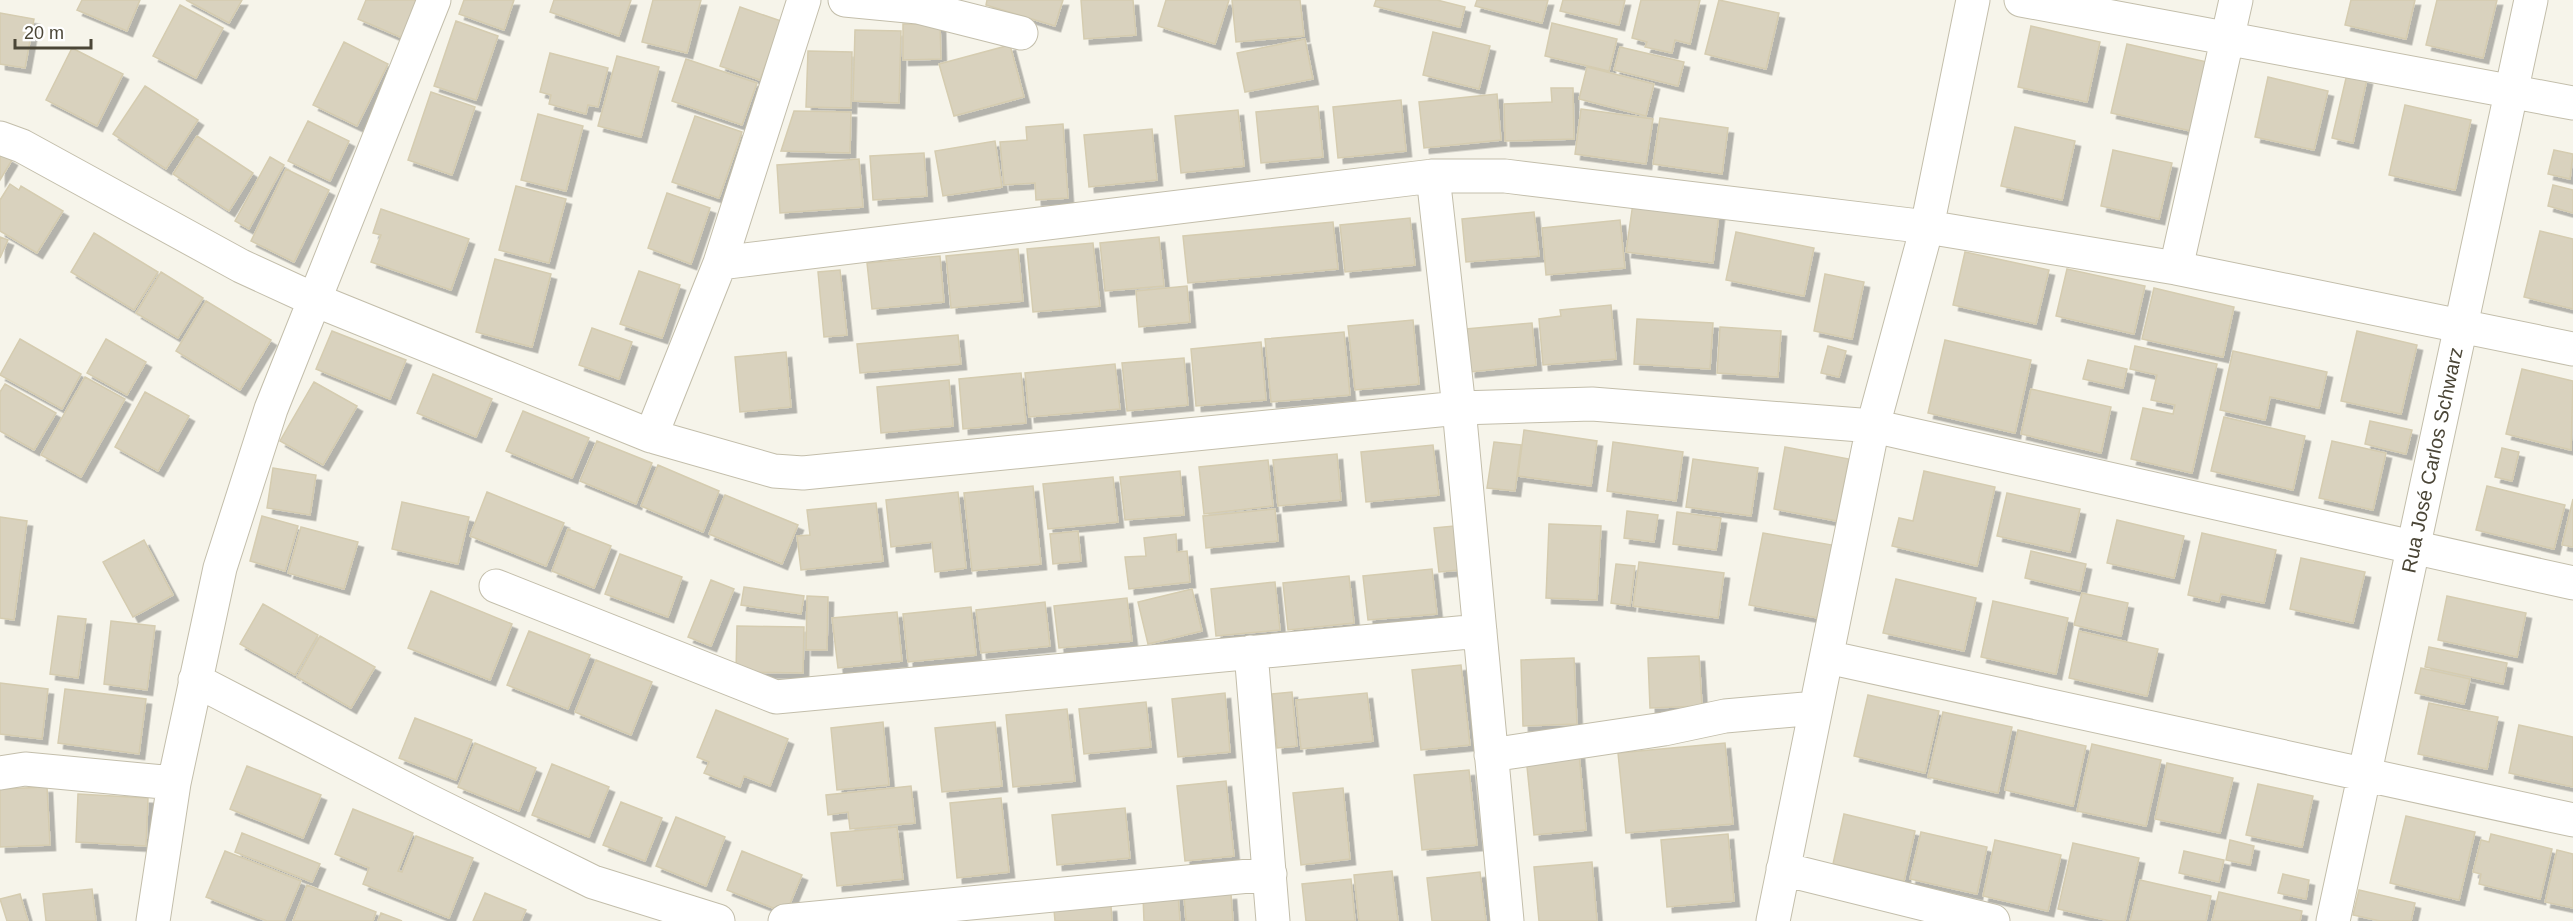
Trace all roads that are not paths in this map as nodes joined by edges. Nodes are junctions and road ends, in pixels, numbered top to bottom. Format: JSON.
{"nodes":[{"id":1,"x":434,"y":0,"type":"edge"},
{"id":2,"x":804,"y":0,"type":"edge"},
{"id":3,"x":845,"y":0,"type":"edge"},
{"id":4,"x":1973,"y":0,"type":"edge"},
{"id":5,"x":2021,"y":0,"type":"edge"},
{"id":6,"x":2236,"y":0,"type":"edge"},
{"id":7,"x":2531,"y":0,"type":"edge"},
{"id":8,"x":1021,"y":33,"type":"dead end"},
{"id":9,"x":2228,"y":38,"type":"junction"},
{"id":10,"x":2512,"y":91,"type":"junction"},
{"id":11,"x":2573,"y":103,"type":"edge"},
{"id":12,"x":0,"y":138,"type":"edge"},
{"id":13,"x":1433,"y":176,"type":"junction"},
{"id":14,"x":1927,"y":227,"type":"junction"},
{"id":15,"x":720,"y":263,"type":"junction"},
{"id":16,"x":2176,"y":268,"type":"junction"},
{"id":17,"x":315,"y":300,"type":"junction"},
{"id":18,"x":2461,"y":326,"type":"junction"},
{"id":19,"x":2573,"y":349,"type":"edge"},
{"id":20,"x":1459,"y":408,"type":"junction"},
{"id":21,"x":1873,"y":426,"type":"junction"},
{"id":22,"x":651,"y":436,"type":"junction"},
{"id":23,"x":2413,"y":547,"type":"junction"},
{"id":24,"x":2573,"y":583,"type":"edge"},
{"id":25,"x":496,"y":586,"type":"dead end"},
{"id":26,"x":1480,"y":631,"type":"junction"},
{"id":27,"x":1251,"y":652,"type":"junction"},
{"id":28,"x":1827,"y":657,"type":"junction"},
{"id":29,"x":195,"y":680,"type":"junction"},
{"id":30,"x":1816,"y":708,"type":"junction"},
{"id":31,"x":1491,"y":755,"type":"junction"},
{"id":32,"x":0,"y":773,"type":"edge"},
{"id":33,"x":2364,"y":774,"type":"junction"},
{"id":34,"x":174,"y":783,"type":"junction"},
{"id":35,"x":2573,"y":819,"type":"edge"},
{"id":36,"x":1783,"y":869,"type":"junction"},
{"id":37,"x":1270,"y":874,"type":"junction"},
{"id":38,"x":153,"y":921,"type":"edge"},
{"id":39,"x":718,"y":921,"type":"edge"},
{"id":40,"x":785,"y":921,"type":"edge"},
{"id":41,"x":1273,"y":921,"type":"edge"},
{"id":42,"x":1507,"y":921,"type":"edge"},
{"id":43,"x":1773,"y":921,"type":"edge"},
{"id":44,"x":1993,"y":921,"type":"edge"},
{"id":45,"x":2332,"y":921,"type":"edge"}],
"edges":[{"from":1,"to":17,"type":"street"},
{"from":2,"to":15,"type":"street"},
{"from":3,"to":8,"type":"street"},
{"from":4,"to":14,"type":"street"},
{"from":5,"to":9,"type":"street"},
{"from":6,"to":9,"type":"street"},
{"from":7,"to":10,"type":"street","name":"Rua José Carlos Schwarz"},
{"from":9,"to":10,"type":"street"},
{"from":9,"to":16,"type":"street"},
{"from":10,"to":11,"type":"street"},
{"from":10,"to":18,"type":"street","name":"Rua José Carlos Schwarz"},
{"from":12,"to":17,"type":"street"},
{"from":13,"to":14,"type":"street"},
{"from":13,"to":15,"type":"street"},
{"from":13,"to":20,"type":"street"},
{"from":14,"to":16,"type":"street"},
{"from":14,"to":21,"type":"street"},
{"from":15,"to":22,"type":"street"},
{"from":16,"to":18,"type":"street"},
{"from":17,"to":22,"type":"street"},
{"from":17,"to":29,"type":"street"},
{"from":18,"to":19,"type":"street"},
{"from":18,"to":23,"type":"street","name":"Rua José Carlos Schwarz"},
{"from":20,"to":21,"type":"street"},
{"from":20,"to":22,"type":"street"},
{"from":20,"to":26,"type":"street"},
{"from":21,"to":23,"type":"street"},
{"from":21,"to":28,"type":"street"},
{"from":23,"to":24,"type":"street"},
{"from":23,"to":33,"type":"street","name":"Rua José Carlos Schwarz"},
{"from":25,"to":27,"type":"street"},
{"from":26,"to":27,"type":"street"},
{"from":26,"to":31,"type":"street"},
{"from":27,"to":37,"type":"street"},
{"from":28,"to":30,"type":"street"},
{"from":28,"to":33,"type":"street"},
{"from":29,"to":34,"type":"street"},
{"from":29,"to":39,"type":"street"},
{"from":30,"to":31,"type":"street"},
{"from":30,"to":36,"type":"street"},
{"from":31,"to":42,"type":"street"},
{"from":32,"to":34,"type":"street"},
{"from":33,"to":35,"type":"street"},
{"from":33,"to":45,"type":"street","name":"Rua José Carlos Schwarz"},
{"from":34,"to":38,"type":"street"},
{"from":36,"to":43,"type":"street"},
{"from":36,"to":44,"type":"street"},
{"from":37,"to":40,"type":"street"},
{"from":37,"to":41,"type":"street"}]}
